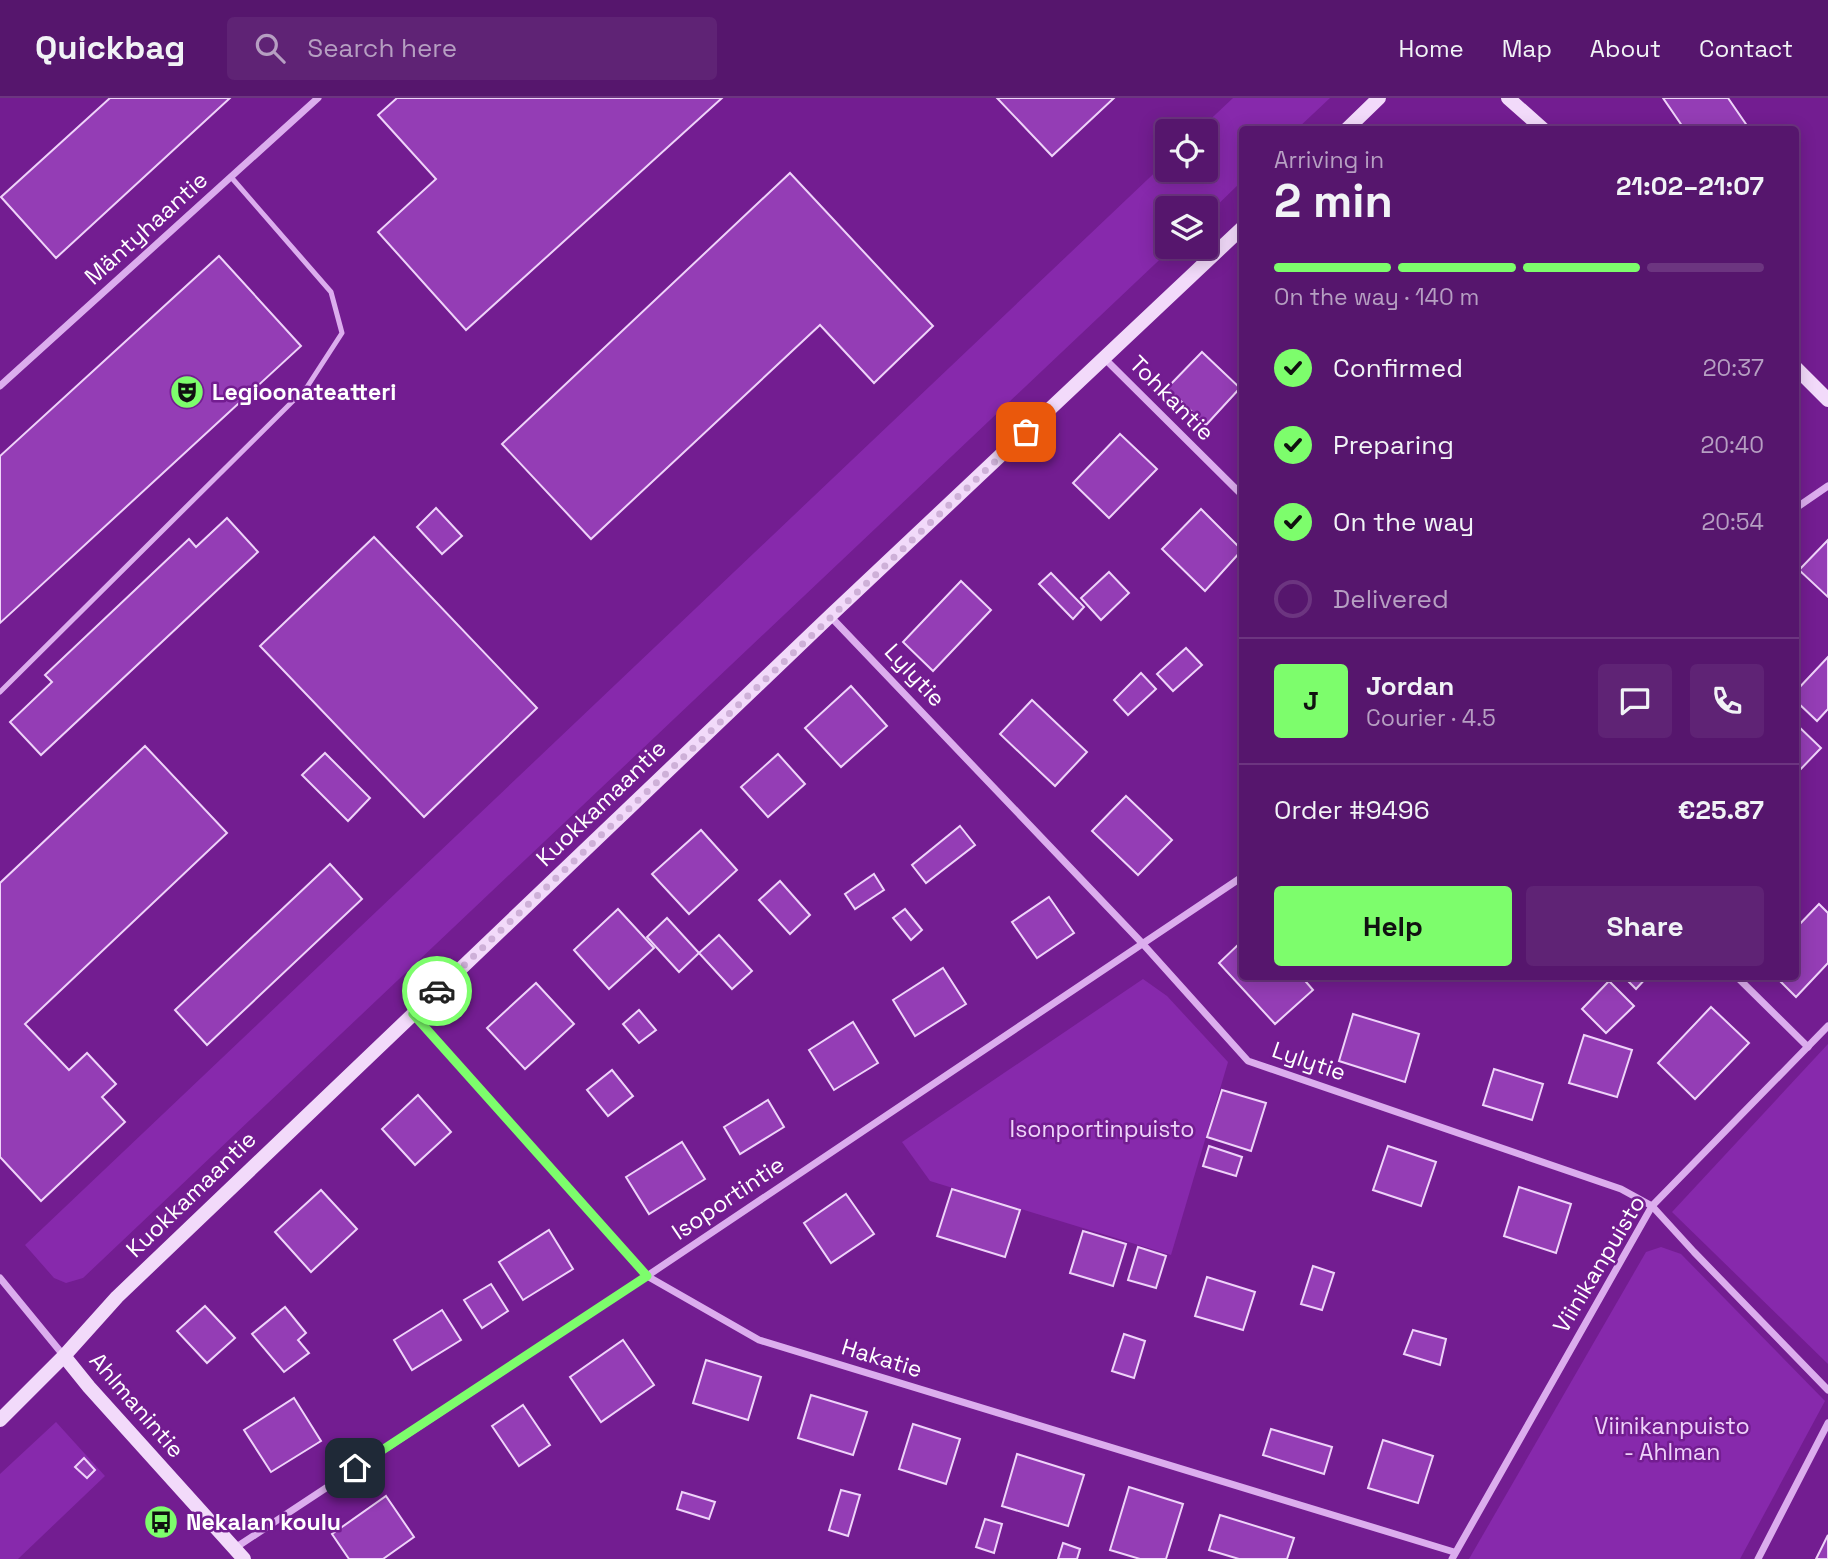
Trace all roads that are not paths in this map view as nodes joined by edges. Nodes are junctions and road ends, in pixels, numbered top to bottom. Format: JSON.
{"nodes":[{"id":1,"x":318,"y":98,"type":"edge"},
{"id":2,"x":1379,"y":98,"type":"edge"},
{"id":3,"x":1508,"y":98,"type":"edge"},
{"id":4,"x":1350,"y":126,"type":"edge"},
{"id":5,"x":1540,"y":126,"type":"edge"},
{"id":6,"x":231,"y":177,"type":"junction"},
{"id":7,"x":1239,"y":231,"type":"edge"},
{"id":8,"x":1104,"y":358,"type":"junction"},
{"id":9,"x":1799,"y":371,"type":"edge"},
{"id":10,"x":0,"y":386,"type":"edge"},
{"id":11,"x":1828,"y":400,"type":"edge"},
{"id":12,"x":1828,"y":486,"type":"edge"},
{"id":13,"x":1239,"y":492,"type":"edge"},
{"id":14,"x":1799,"y":506,"type":"edge"},
{"id":15,"x":830,"y":616,"type":"junction"},
{"id":16,"x":0,"y":692,"type":"edge"},
{"id":17,"x":1239,"y":879,"type":"edge"},
{"id":18,"x":1142,"y":943,"type":"junction"},
{"id":19,"x":1740,"y":980,"type":"edge"},
{"id":20,"x":413,"y":1014,"type":"junction"},
{"id":21,"x":1828,"y":1026,"type":"edge"},
{"id":22,"x":1808,"y":1047,"type":"junction"},
{"id":23,"x":1652,"y":1206,"type":"junction"},
{"id":24,"x":647,"y":1276,"type":"junction"},
{"id":25,"x":0,"y":1278,"type":"edge"},
{"id":26,"x":64,"y":1356,"type":"junction"},
{"id":27,"x":1828,"y":1390,"type":"edge"},
{"id":28,"x":0,"y":1420,"type":"edge"},
{"id":29,"x":1828,"y":1423,"type":"edge"},
{"id":30,"x":239,"y":1554,"type":"edge"},
{"id":31,"x":1453,"y":1556,"type":"edge"},
{"id":32,"x":1758,"y":1559,"type":"edge"}],
"edges":[{"from":1,"to":6,"type":"street","name":"Mäntyhaantie"},
{"from":2,"to":4,"type":"main road"},
{"from":3,"to":5,"type":"main road"},
{"from":6,"to":10,"type":"street","name":"Mäntyhaantie"},
{"from":6,"to":16,"type":"lane"},
{"from":7,"to":8,"type":"main road","name":"Kuokkamaantie"},
{"from":8,"to":13,"type":"street","name":"Tohkantie"},
{"from":8,"to":15,"type":"main road","name":"Kuokkamaantie"},
{"from":9,"to":11,"type":"main road"},
{"from":12,"to":14,"type":"street"},
{"from":15,"to":18,"type":"street","name":"Lylytie"},
{"from":15,"to":20,"type":"main road","name":"Kuokkamaantie"},
{"from":17,"to":18,"type":"street","name":"Isoportintie"},
{"from":18,"to":23,"type":"street","name":"Lylytie"},
{"from":18,"to":24,"type":"street","name":"Isoportintie"},
{"from":19,"to":22,"type":"street"},
{"from":20,"to":24,"type":"street","name":"Hakatie"},
{"from":20,"to":26,"type":"main road","name":"Kuokkamaantie"},
{"from":21,"to":22,"type":"street","name":"Viinikanpuisto"},
{"from":22,"to":23,"type":"street","name":"Viinikanpuisto"},
{"from":23,"to":27,"type":"street","name":"Lylytie"},
{"from":23,"to":31,"type":"street","name":"Viinikanpuisto"},
{"from":24,"to":30,"type":"street","name":"Isoportintie"},
{"from":24,"to":31,"type":"street","name":"Hakatie"},
{"from":25,"to":26,"type":"street","name":"Ahlmanintie"},
{"from":26,"to":28,"type":"main road","name":"Kuokkamaantie"},
{"from":26,"to":30,"type":"main road","name":"Ahlmanintie"},
{"from":29,"to":32,"type":"street"}]}
